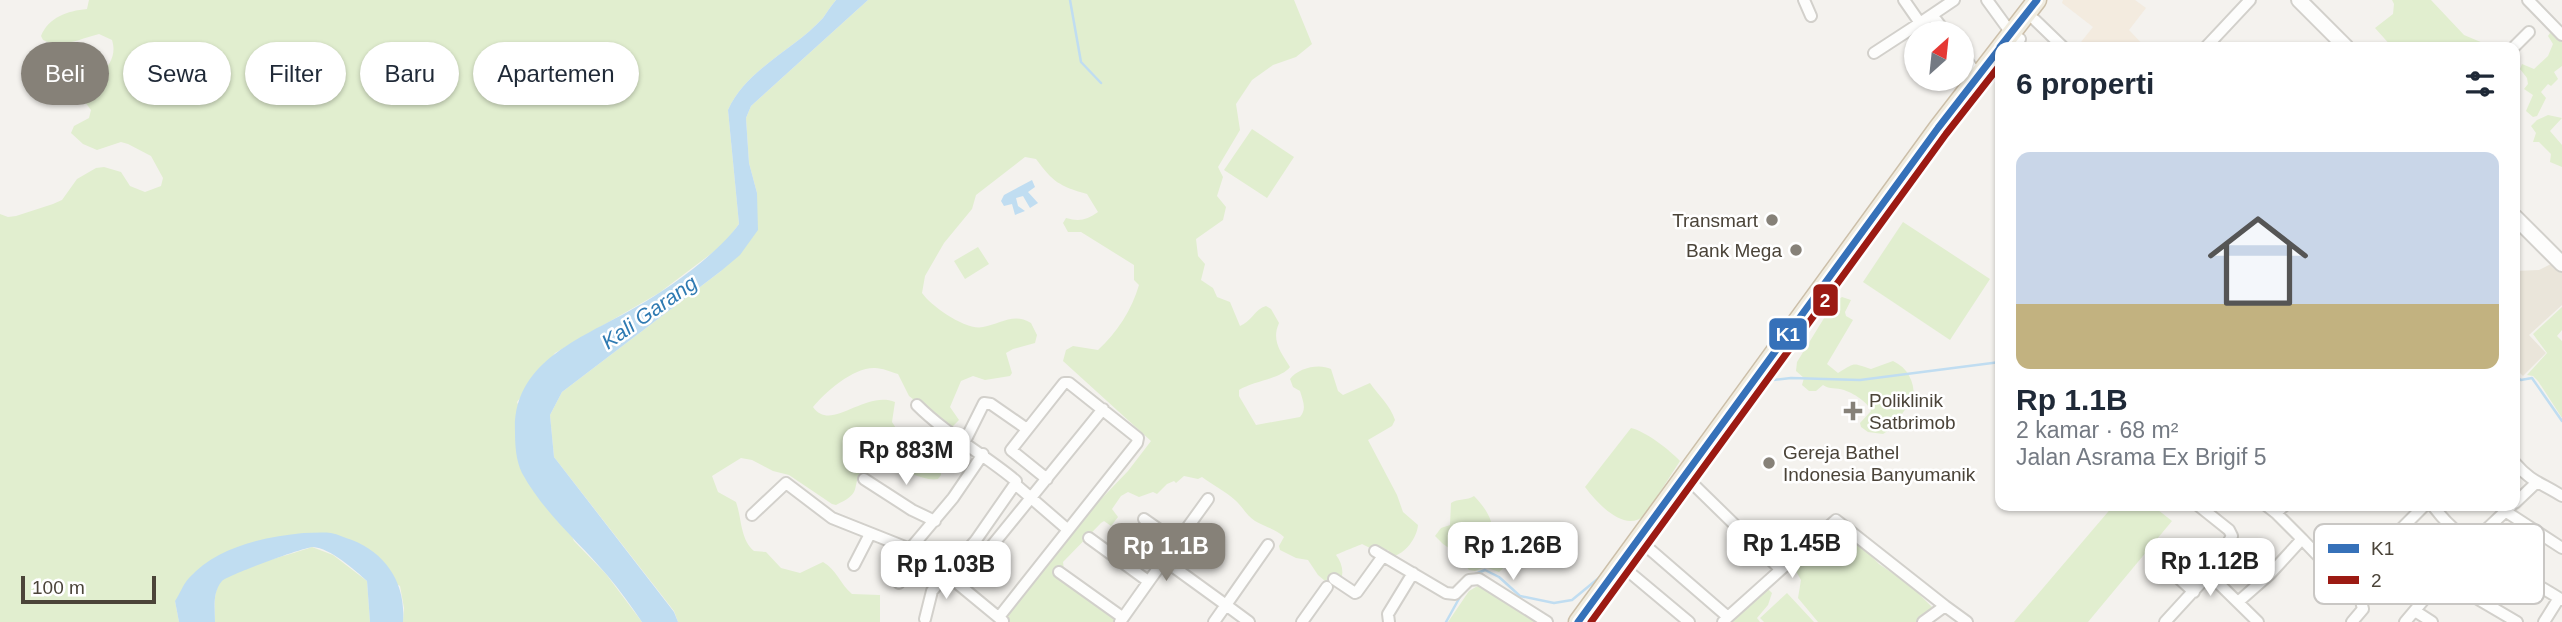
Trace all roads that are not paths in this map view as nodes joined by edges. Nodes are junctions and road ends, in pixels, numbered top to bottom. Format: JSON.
{"nodes":[{"id":1,"x":1804,"y":0,"type":"edge"},
{"id":2,"x":1904,"y":0,"type":"edge"},
{"id":3,"x":1954,"y":0,"type":"edge"},
{"id":4,"x":1987,"y":0,"type":"edge"},
{"id":5,"x":2037,"y":0,"type":"edge"},
{"id":6,"x":2051,"y":0,"type":"edge"},
{"id":7,"x":2250,"y":0,"type":"edge"},
{"id":8,"x":2299,"y":0,"type":"edge"},
{"id":9,"x":2528,"y":0,"type":"edge"},
{"id":10,"x":1811,"y":16,"type":"dead end"},
{"id":11,"x":1933,"y":16,"type":"junction"},
{"id":12,"x":2035,"y":20,"type":"junction"},
{"id":13,"x":1919,"y":21,"type":"edge"},
{"id":14,"x":1924,"y":21,"type":"edge"},
{"id":15,"x":1937,"y":21,"type":"edge"},
{"id":16,"x":2560,"y":30,"type":"edge"},
{"id":17,"x":2529,"y":32,"type":"dead end"},
{"id":18,"x":1904,"y":33,"type":"edge"},
{"id":19,"x":2015,"y":40,"type":"edge"},
{"id":20,"x":2058,"y":42,"type":"edge"},
{"id":21,"x":2211,"y":42,"type":"edge"},
{"id":22,"x":2341,"y":42,"type":"edge"},
{"id":23,"x":2519,"y":42,"type":"edge"},
{"id":24,"x":1874,"y":53,"type":"dead end"},
{"id":25,"x":1995,"y":59,"type":"edge"},
{"id":26,"x":1974,"y":70,"type":"edge"},
{"id":27,"x":1995,"y":71,"type":"edge"},
{"id":28,"x":1978,"y":76,"type":"junction"},
{"id":29,"x":1963,"y":106,"type":"junction"},
{"id":30,"x":2520,"y":222,"type":"edge"},
{"id":31,"x":2562,"y":264,"type":"edge"},
{"id":32,"x":1763,"y":377,"type":"junction"},
{"id":33,"x":917,"y":405,"type":"dead end"},
{"id":34,"x":1103,"y":409,"type":"junction"},
{"id":35,"x":1027,"y":429,"type":"junction"},
{"id":36,"x":964,"y":443,"type":"junction"},
{"id":37,"x":983,"y":454,"type":"junction"},
{"id":38,"x":2520,"y":468,"type":"edge"},
{"id":39,"x":775,"y":476,"type":"dead end"},
{"id":40,"x":864,"y":479,"type":"dead end"},
{"id":41,"x":1047,"y":479,"type":"junction"},
{"id":42,"x":786,"y":483,"type":"junction"},
{"id":43,"x":1692,"y":483,"type":"junction"},
{"id":44,"x":2536,"y":483,"type":"junction"},
{"id":45,"x":1015,"y":484,"type":"junction"},
{"id":46,"x":2562,"y":496,"type":"edge"},
{"id":47,"x":1031,"y":498,"type":"junction"},
{"id":48,"x":2520,"y":498,"type":"edge"},
{"id":49,"x":1208,"y":499,"type":"dead end"},
{"id":50,"x":2205,"y":511,"type":"edge"},
{"id":51,"x":2278,"y":511,"type":"edge"},
{"id":52,"x":2419,"y":511,"type":"edge"},
{"id":53,"x":2507,"y":511,"type":"edge"},
{"id":54,"x":2516,"y":511,"type":"edge"},
{"id":55,"x":752,"y":514,"type":"dead end"},
{"id":56,"x":1144,"y":519,"type":"dead end"},
{"id":57,"x":934,"y":521,"type":"junction"},
{"id":58,"x":2406,"y":524,"type":"edge"},
{"id":59,"x":2493,"y":524,"type":"edge"},
{"id":60,"x":2532,"y":524,"type":"edge"},
{"id":61,"x":1067,"y":529,"type":"junction"},
{"id":62,"x":870,"y":534,"type":"junction"},
{"id":63,"x":2544,"y":534,"type":"edge"},
{"id":64,"x":1089,"y":538,"type":"dead end"},
{"id":65,"x":2302,"y":539,"type":"junction"},
{"id":66,"x":1177,"y":542,"type":"junction"},
{"id":67,"x":1644,"y":542,"type":"junction"},
{"id":68,"x":1268,"y":545,"type":"dead end"},
{"id":69,"x":2562,"y":548,"type":"edge"},
{"id":70,"x":912,"y":551,"type":"junction"},
{"id":71,"x":2314,"y":551,"type":"edge"},
{"id":72,"x":2152,"y":554,"type":"dead end"},
{"id":73,"x":1164,"y":560,"type":"junction"},
{"id":74,"x":854,"y":565,"type":"dead end"},
{"id":75,"x":1780,"y":569,"type":"junction"},
{"id":76,"x":1628,"y":571,"type":"junction"},
{"id":77,"x":1059,"y":572,"type":"dead end"},
{"id":78,"x":1413,"y":573,"type":"junction"},
{"id":79,"x":946,"y":574,"type":"junction"},
{"id":80,"x":2209,"y":574,"type":"junction"},
{"id":81,"x":1149,"y":580,"type":"junction"},
{"id":82,"x":900,"y":583,"type":"dead end"},
{"id":83,"x":960,"y":585,"type":"junction"},
{"id":84,"x":2544,"y":589,"type":"edge"},
{"id":85,"x":2194,"y":592,"type":"junction"},
{"id":86,"x":2560,"y":599,"type":"edge"},
{"id":87,"x":2238,"y":602,"type":"junction"},
{"id":88,"x":2361,"y":604,"type":"edge"},
{"id":89,"x":2420,"y":604,"type":"edge"},
{"id":90,"x":2486,"y":604,"type":"edge"},
{"id":91,"x":1226,"y":605,"type":"junction"},
{"id":92,"x":1945,"y":606,"type":"junction"},
{"id":93,"x":2414,"y":611,"type":"junction"},
{"id":94,"x":2255,"y":618,"type":"edge"},
{"id":95,"x":925,"y":619,"type":"dead end"},
{"id":96,"x":1121,"y":619,"type":"edge"},
{"id":97,"x":1726,"y":619,"type":"edge"},
{"id":98,"x":1001,"y":620,"type":"edge"},
{"id":99,"x":1214,"y":622,"type":"edge"},
{"id":100,"x":1249,"y":622,"type":"edge"},
{"id":101,"x":1302,"y":622,"type":"edge"},
{"id":102,"x":1389,"y":622,"type":"edge"},
{"id":103,"x":1546,"y":622,"type":"edge"},
{"id":104,"x":1578,"y":622,"type":"edge"},
{"id":105,"x":1592,"y":622,"type":"edge"},
{"id":106,"x":1689,"y":622,"type":"edge"},
{"id":107,"x":1923,"y":622,"type":"edge"},
{"id":108,"x":1966,"y":622,"type":"edge"},
{"id":109,"x":2165,"y":622,"type":"edge"},
{"id":110,"x":2340,"y":622,"type":"edge"},
{"id":111,"x":2350,"y":622,"type":"edge"},
{"id":112,"x":2405,"y":622,"type":"edge"},
{"id":113,"x":2432,"y":622,"type":"edge"},
{"id":114,"x":2517,"y":622,"type":"edge"},
{"id":115,"x":2544,"y":622,"type":"edge"}],
"edges":[{"from":1,"to":10,"type":"street"},
{"from":2,"to":13,"type":"street"},
{"from":3,"to":11,"type":"street"},
{"from":4,"to":19,"type":"street"},
{"from":5,"to":19,"type":"highway"},
{"from":6,"to":12,"type":"highway"},
{"from":7,"to":21,"type":"street"},
{"from":8,"to":22,"type":"street"},
{"from":9,"to":16,"type":"street"},
{"from":11,"to":14,"type":"street"},
{"from":11,"to":15,"type":"street"},
{"from":12,"to":19,"type":"highway"},
{"from":12,"to":20,"type":"street"},
{"from":17,"to":23,"type":"street"},
{"from":18,"to":24,"type":"street"},
{"from":25,"to":28,"type":"highway"},
{"from":26,"to":28,"type":"street"},
{"from":27,"to":29,"type":"highway"},
{"from":28,"to":29,"type":"highway"},
{"from":29,"to":32,"type":"highway"},
{"from":30,"to":31,"type":"street"},
{"from":32,"to":43,"type":"highway"},
{"from":32,"to":67,"type":"highway"},
{"from":33,"to":36,"type":"street"},
{"from":34,"to":35,"type":"street"},
{"from":34,"to":41,"type":"street"},
{"from":34,"to":61,"type":"street"},
{"from":35,"to":36,"type":"street"},
{"from":35,"to":41,"type":"street"},
{"from":36,"to":37,"type":"street"},
{"from":37,"to":45,"type":"street"},
{"from":37,"to":57,"type":"street"},
{"from":38,"to":44,"type":"street"},
{"from":39,"to":42,"type":"street"},
{"from":40,"to":57,"type":"street"},
{"from":41,"to":47,"type":"street"},
{"from":42,"to":55,"type":"street"},
{"from":42,"to":62,"type":"street"},
{"from":43,"to":67,"type":"highway"},
{"from":43,"to":75,"type":"street"},
{"from":44,"to":46,"type":"street"},
{"from":44,"to":48,"type":"street"},
{"from":45,"to":47,"type":"street"},
{"from":45,"to":79,"type":"street"},
{"from":47,"to":61,"type":"street"},
{"from":47,"to":83,"type":"street"},
{"from":49,"to":66,"type":"street"},
{"from":50,"to":80,"type":"street"},
{"from":51,"to":65,"type":"street"},
{"from":52,"to":58,"type":"street"},
{"from":53,"to":59,"type":"street"},
{"from":54,"to":60,"type":"street"},
{"from":56,"to":66,"type":"street"},
{"from":57,"to":70,"type":"street"},
{"from":61,"to":98,"type":"street"},
{"from":62,"to":70,"type":"street"},
{"from":62,"to":74,"type":"street"},
{"from":63,"to":69,"type":"street"},
{"from":64,"to":81,"type":"street"},
{"from":65,"to":71,"type":"street"},
{"from":65,"to":87,"type":"street"},
{"from":66,"to":73,"type":"street"},
{"from":67,"to":76,"type":"highway"},
{"from":67,"to":97,"type":"street"},
{"from":67,"to":104,"type":"highway"},
{"from":68,"to":91,"type":"street"},
{"from":70,"to":79,"type":"street"},
{"from":70,"to":82,"type":"street"},
{"from":72,"to":85,"type":"street"},
{"from":73,"to":81,"type":"street"},
{"from":73,"to":91,"type":"street"},
{"from":75,"to":92,"type":"street"},
{"from":75,"to":97,"type":"street"},
{"from":76,"to":105,"type":"highway"},
{"from":76,"to":106,"type":"street"},
{"from":77,"to":96,"type":"street"},
{"from":78,"to":101,"type":"street"},
{"from":78,"to":102,"type":"street"},
{"from":78,"to":103,"type":"street"},
{"from":79,"to":83,"type":"street"},
{"from":79,"to":95,"type":"street"},
{"from":80,"to":85,"type":"street"},
{"from":80,"to":87,"type":"street"},
{"from":81,"to":96,"type":"street"},
{"from":83,"to":98,"type":"street"},
{"from":84,"to":86,"type":"street"},
{"from":85,"to":109,"type":"street"},
{"from":86,"to":115,"type":"street"},
{"from":87,"to":94,"type":"street"},
{"from":88,"to":111,"type":"street"},
{"from":89,"to":93,"type":"street"},
{"from":90,"to":114,"type":"street"},
{"from":91,"to":99,"type":"street"},
{"from":91,"to":100,"type":"street"},
{"from":92,"to":107,"type":"street"},
{"from":92,"to":108,"type":"street"},
{"from":93,"to":112,"type":"street"},
{"from":93,"to":113,"type":"street"},
{"from":110,"to":111,"type":"street"}]}
